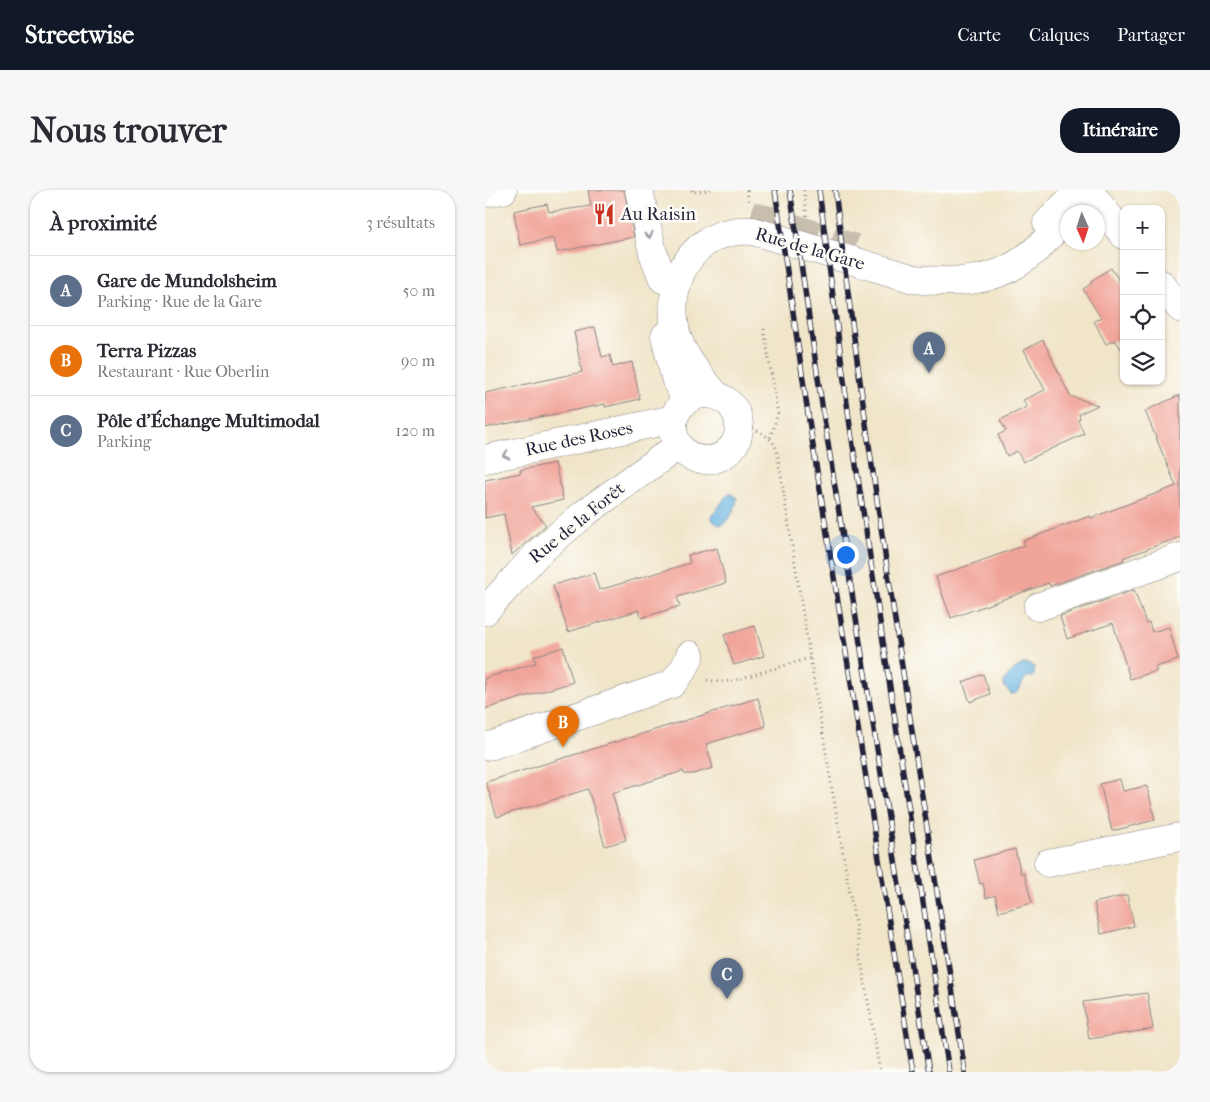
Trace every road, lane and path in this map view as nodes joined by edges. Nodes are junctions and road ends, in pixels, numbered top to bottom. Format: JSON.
{"nodes":[{"id":1,"x":503,"y":190,"type":"edge"},
{"id":2,"x":639,"y":190,"type":"edge"},
{"id":3,"x":692,"y":190,"type":"edge"},
{"id":4,"x":712,"y":190,"type":"edge"},
{"id":5,"x":803,"y":190,"type":"edge"},
{"id":6,"x":1081,"y":190,"type":"edge"},
{"id":7,"x":1088,"y":190,"type":"edge"},
{"id":8,"x":485,"y":194,"type":"edge"},
{"id":9,"x":1073,"y":205,"type":"edge"},
{"id":10,"x":752,"y":223,"type":"junction"},
{"id":11,"x":1060,"y":224,"type":"edge"},
{"id":12,"x":808,"y":226,"type":"dead end"},
{"id":13,"x":1120,"y":230,"type":"edge"},
{"id":14,"x":862,"y":257,"type":"junction"},
{"id":15,"x":663,"y":279,"type":"junction"},
{"id":16,"x":1165,"y":289,"type":"edge"},
{"id":17,"x":1180,"y":308,"type":"edge"},
{"id":18,"x":764,"y":329,"type":"dead end"},
{"id":19,"x":717,"y":396,"type":"junction"},
{"id":20,"x":680,"y":410,"type":"junction"},
{"id":21,"x":739,"y":422,"type":"junction"},
{"id":22,"x":770,"y":438,"type":"junction"},
{"id":23,"x":678,"y":446,"type":"junction"},
{"id":24,"x":485,"y":459,"type":"edge"},
{"id":25,"x":1180,"y":557,"type":"edge"},
{"id":26,"x":1037,"y":607,"type":"dead end"},
{"id":27,"x":485,"y":611,"type":"edge"},
{"id":28,"x":690,"y":655,"type":"dead end"},
{"id":29,"x":810,"y":658,"type":"junction"},
{"id":30,"x":672,"y":684,"type":"junction"},
{"id":31,"x":485,"y":746,"type":"edge"},
{"id":32,"x":1180,"y":837,"type":"edge"},
{"id":33,"x":1048,"y":863,"type":"dead end"},
{"id":34,"x":880,"y":1072,"type":"edge"}],
"edges":[{"from":1,"to":8,"type":"street"},
{"from":2,"to":15,"type":"street","one_way":true},
{"from":3,"to":4,"type":"path"},
{"from":5,"to":12,"type":"path"},
{"from":6,"to":9,"type":"street","name":"Rue de la Gare"},
{"from":6,"to":14,"type":"street","name":"Rue de la Gare"},
{"from":7,"to":13,"type":"street"},
{"from":10,"to":14,"type":"street","name":"Rue de la Gare"},
{"from":10,"to":15,"type":"street","name":"Rue de la Gare"},
{"from":10,"to":19,"type":"street","name":"Rue de la Gare"},
{"from":11,"to":14,"type":"street","name":"Rue de la Gare"},
{"from":15,"to":20,"type":"street","name":"Rue de la Gare"},
{"from":16,"to":17,"type":"street"},
{"from":18,"to":22,"type":"path"},
{"from":19,"to":20,"type":"street"},
{"from":19,"to":21,"type":"street"},
{"from":20,"to":23,"type":"street"},
{"from":20,"to":24,"type":"street","name":"Rue des Roses","one_way":true},
{"from":21,"to":22,"type":"path"},
{"from":21,"to":23,"type":"street"},
{"from":22,"to":29,"type":"path"},
{"from":23,"to":27,"type":"street","name":"Rue de la Forêt"},
{"from":25,"to":26,"type":"street"},
{"from":28,"to":30,"type":"street"},
{"from":29,"to":30,"type":"path"},
{"from":29,"to":34,"type":"path"},
{"from":30,"to":31,"type":"street"},
{"from":32,"to":33,"type":"street"}]}
